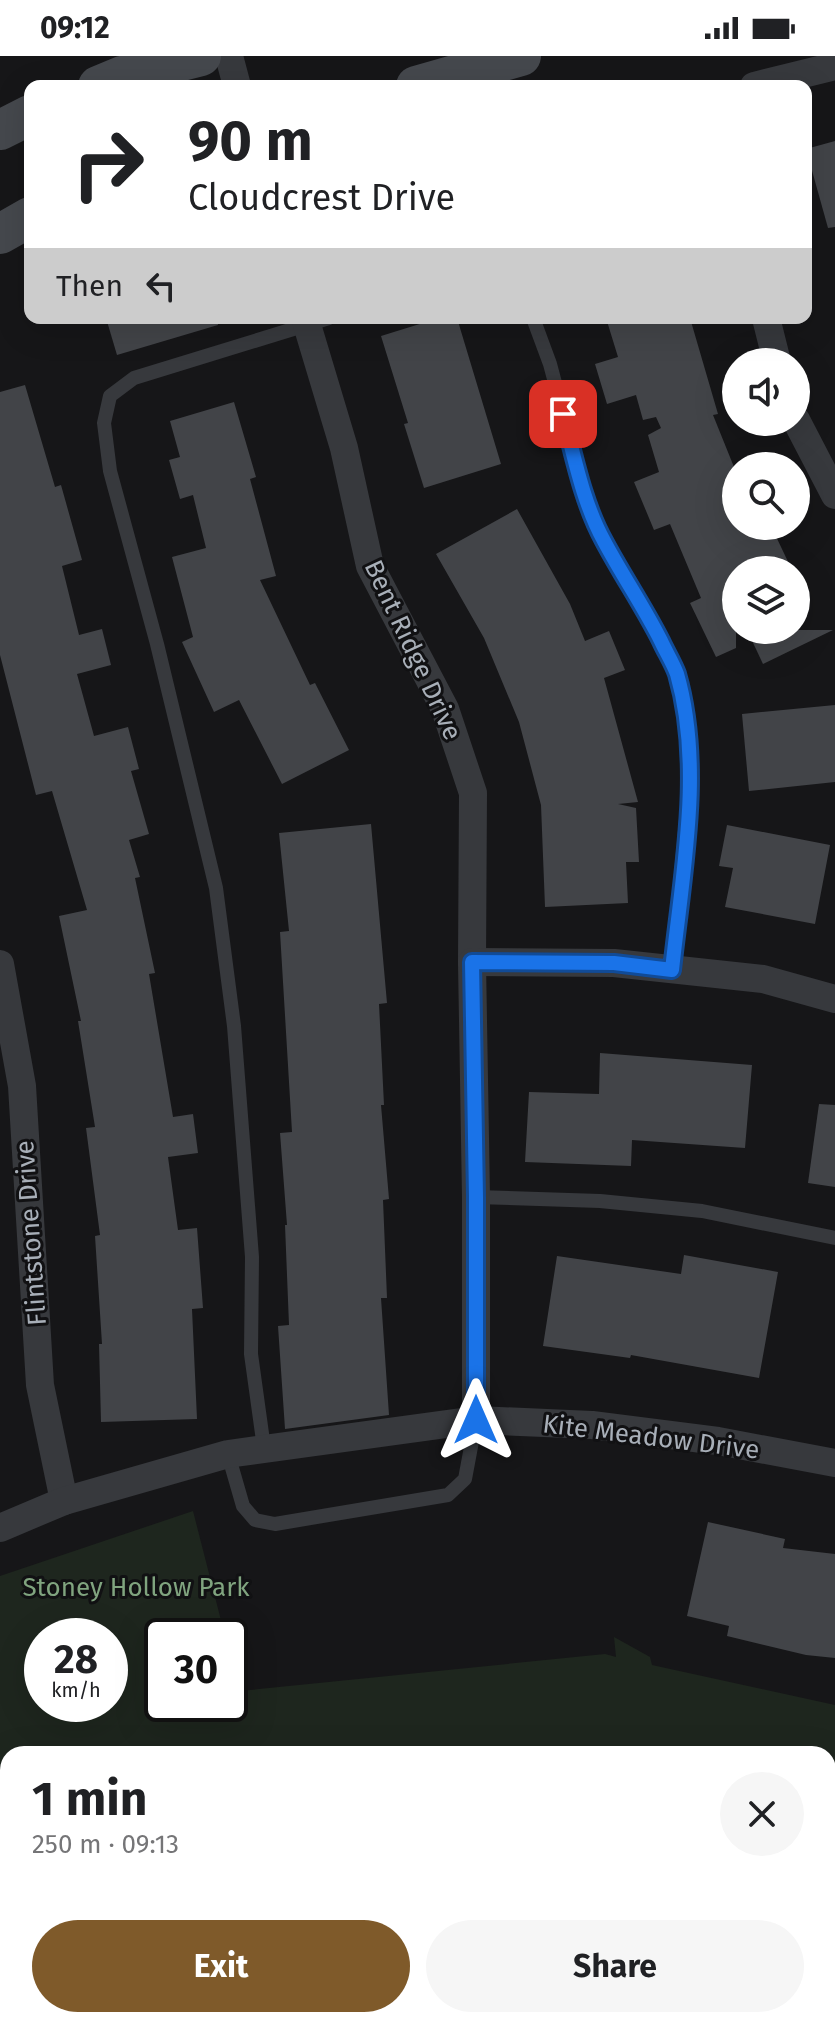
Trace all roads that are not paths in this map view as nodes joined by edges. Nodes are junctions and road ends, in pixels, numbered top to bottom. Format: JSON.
{"nodes":[{"id":1,"x":201,"y":56,"type":"edge"},
{"id":2,"x":229,"y":56,"type":"edge"},
{"id":3,"x":521,"y":56,"type":"edge"},
{"id":4,"x":835,"y":66,"type":"edge"},
{"id":5,"x":112,"y":80,"type":"edge"},
{"id":6,"x":235,"y":80,"type":"edge"},
{"id":7,"x":437,"y":80,"type":"edge"},
{"id":8,"x":778,"y":80,"type":"edge"},
{"id":9,"x":24,"y":118,"type":"edge"},
{"id":10,"x":0,"y":130,"type":"edge"},
{"id":11,"x":24,"y":220,"type":"edge"},
{"id":12,"x":0,"y":234,"type":"edge"},
{"id":13,"x":302,"y":324,"type":"edge"},
{"id":14,"x":315,"y":324,"type":"edge"},
{"id":15,"x":535,"y":324,"type":"edge"},
{"id":16,"x":768,"y":324,"type":"edge"},
{"id":17,"x":774,"y":348,"type":"edge"},
{"id":18,"x":804,"y":436,"type":"edge"},
{"id":19,"x":835,"y":495,"type":"edge"},
{"id":20,"x":472,"y":962,"type":"junction"},
{"id":21,"x":0,"y":964,"type":"edge"},
{"id":22,"x":672,"y":970,"type":"junction"},
{"id":23,"x":835,"y":999,"type":"edge"},
{"id":24,"x":476,"y":1197,"type":"junction"},
{"id":25,"x":835,"y":1238,"type":"edge"},
{"id":26,"x":476,"y":1420,"type":"junction"},
{"id":27,"x":264,"y":1448,"type":"junction"},
{"id":28,"x":228,"y":1454,"type":"junction"},
{"id":29,"x":835,"y":1463,"type":"edge"},
{"id":30,"x":64,"y":1501,"type":"junction"},
{"id":31,"x":0,"y":1528,"type":"edge"}],
"edges":[{"from":1,"to":5,"type":"main road"},
{"from":2,"to":6,"type":"street"},
{"from":3,"to":7,"type":"main road"},
{"from":4,"to":8,"type":"street"},
{"from":9,"to":10,"type":"main road"},
{"from":11,"to":12,"type":"main road"},
{"from":13,"to":27,"type":"lane"},
{"from":14,"to":20,"type":"street","name":"Bent Ridge Drive"},
{"from":15,"to":22,"type":"lane"},
{"from":16,"to":17,"type":"street"},
{"from":18,"to":19,"type":"street"},
{"from":20,"to":22,"type":"street"},
{"from":20,"to":24,"type":"street","name":"Bent Ridge Drive"},
{"from":21,"to":30,"type":"street","name":"Flintstone Drive"},
{"from":22,"to":23,"type":"street"},
{"from":24,"to":25,"type":"lane"},
{"from":24,"to":26,"type":"street","name":"Bent Ridge Drive"},
{"from":26,"to":27,"type":"street","name":"Kite Meadow Drive"},
{"from":26,"to":28,"type":"lane"},
{"from":26,"to":29,"type":"street","name":"Kite Meadow Drive"},
{"from":27,"to":28,"type":"street","name":"Kite Meadow Drive"},
{"from":28,"to":30,"type":"street","name":"Kite Meadow Drive"},
{"from":30,"to":31,"type":"street","name":"Kite Meadow Drive"}]}
